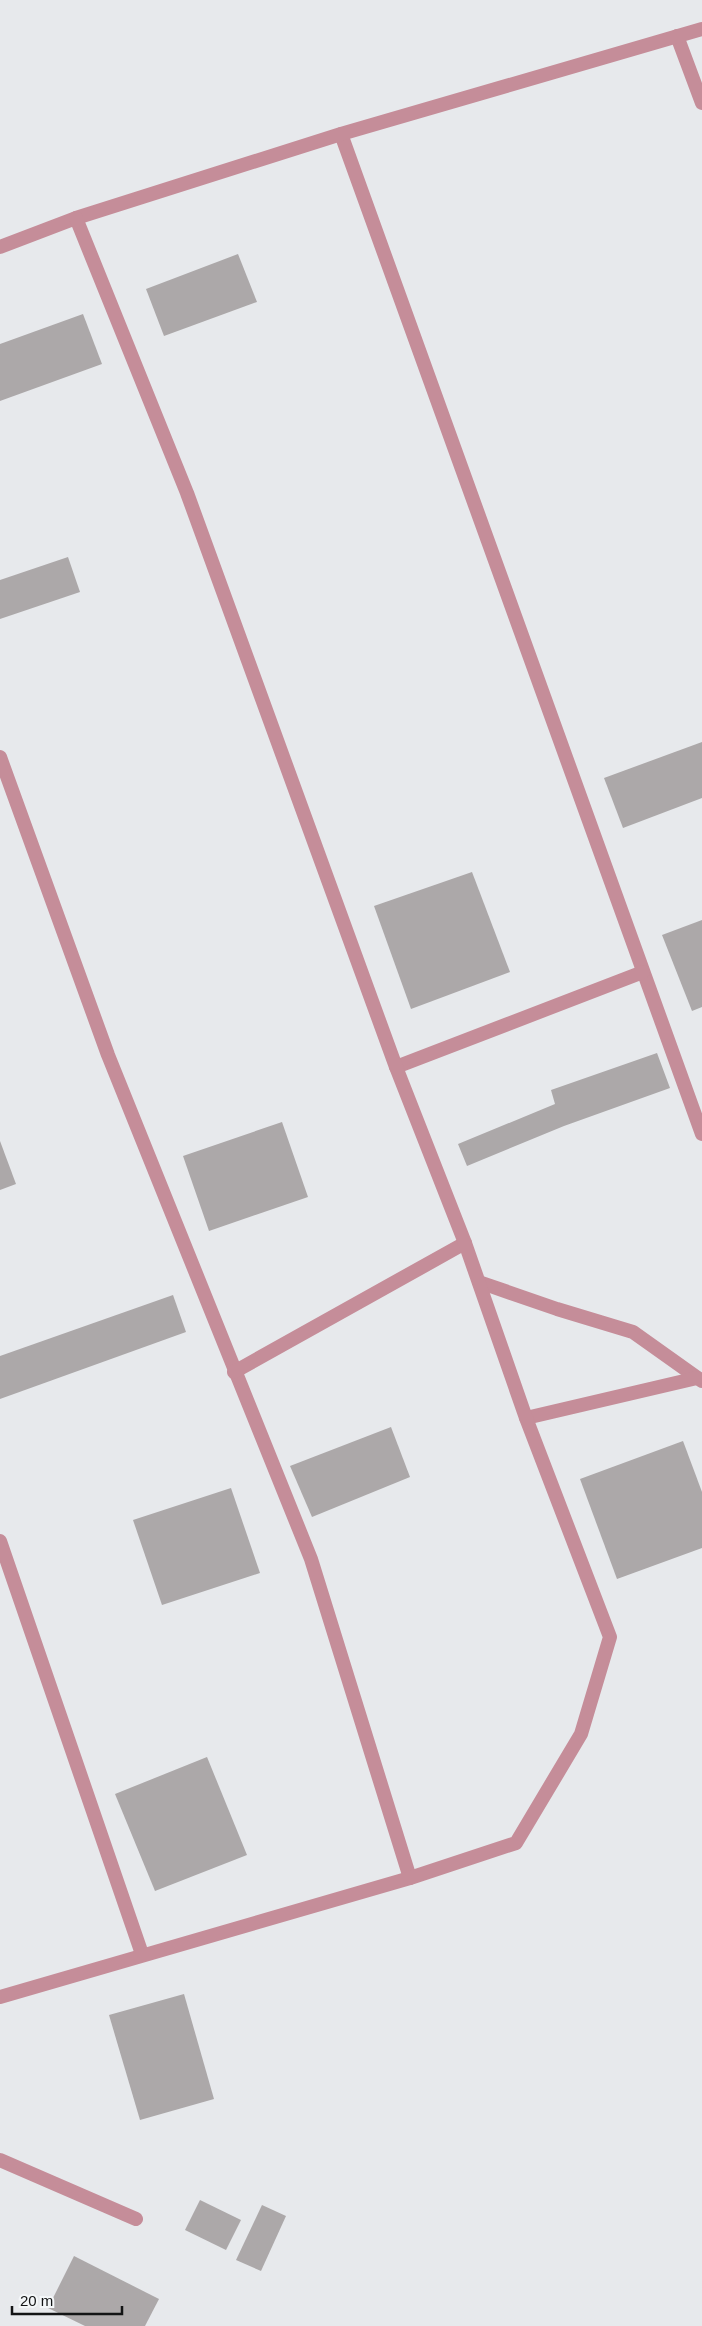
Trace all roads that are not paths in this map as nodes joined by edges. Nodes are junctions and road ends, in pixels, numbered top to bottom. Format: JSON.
{"nodes":[{"id":1,"x":702,"y":29,"type":"edge"},
{"id":2,"x":677,"y":36,"type":"junction"},
{"id":3,"x":702,"y":103,"type":"edge"},
{"id":4,"x":342,"y":134,"type":"junction"},
{"id":5,"x":76,"y":218,"type":"junction"},
{"id":6,"x":0,"y":247,"type":"edge"},
{"id":7,"x":0,"y":757,"type":"edge"},
{"id":8,"x":643,"y":972,"type":"junction"},
{"id":9,"x":396,"y":1067,"type":"junction"},
{"id":10,"x":702,"y":1134,"type":"edge"},
{"id":11,"x":465,"y":1243,"type":"junction"},
{"id":12,"x":479,"y":1282,"type":"junction"},
{"id":13,"x":234,"y":1372,"type":"junction"},
{"id":14,"x":699,"y":1379,"type":"edge"},
{"id":15,"x":526,"y":1418,"type":"junction"},
{"id":16,"x":0,"y":1541,"type":"edge"},
{"id":17,"x":410,"y":1878,"type":"junction"},
{"id":18,"x":142,"y":1954,"type":"junction"},
{"id":19,"x":0,"y":1997,"type":"edge"},
{"id":20,"x":0,"y":2160,"type":"edge"},
{"id":21,"x":136,"y":2219,"type":"dead end"}],
"edges":[{"from":1,"to":2,"type":"street"},
{"from":2,"to":3,"type":"street"},
{"from":2,"to":4,"type":"street"},
{"from":4,"to":5,"type":"street"},
{"from":4,"to":8,"type":"street"},
{"from":5,"to":6,"type":"street"},
{"from":5,"to":9,"type":"street"},
{"from":7,"to":13,"type":"street"},
{"from":8,"to":9,"type":"street"},
{"from":8,"to":10,"type":"street"},
{"from":9,"to":11,"type":"street"},
{"from":11,"to":12,"type":"street"},
{"from":11,"to":13,"type":"street"},
{"from":12,"to":14,"type":"street"},
{"from":12,"to":15,"type":"street"},
{"from":13,"to":17,"type":"street"},
{"from":14,"to":15,"type":"street"},
{"from":15,"to":17,"type":"street"},
{"from":16,"to":18,"type":"street"},
{"from":17,"to":18,"type":"street"},
{"from":18,"to":19,"type":"street"},
{"from":20,"to":21,"type":"street"}]}
